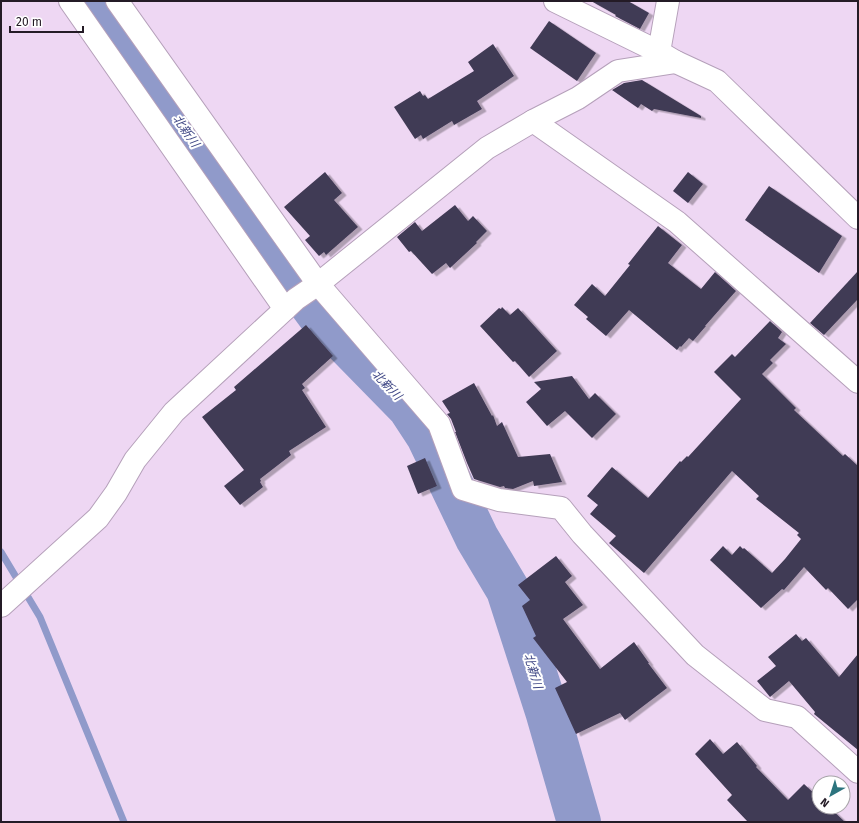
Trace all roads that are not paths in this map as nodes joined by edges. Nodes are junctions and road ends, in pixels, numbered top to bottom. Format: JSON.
{"nodes":[{"id":1,"x":70,"y":1,"type":"edge"},
{"id":2,"x":117,"y":1,"type":"edge"},
{"id":3,"x":555,"y":1,"type":"edge"},
{"id":4,"x":668,"y":1,"type":"edge"},
{"id":5,"x":667,"y":57,"type":"junction"},
{"id":6,"x":533,"y":121,"type":"junction"},
{"id":7,"x":858,"y":218,"type":"edge"},
{"id":8,"x":318,"y":284,"type":"junction"},
{"id":9,"x":290,"y":304,"type":"junction"},
{"id":10,"x":858,"y":382,"type":"edge"},
{"id":11,"x":6,"y":602,"type":"edge"},
{"id":12,"x":858,"y":772,"type":"edge"}],
"edges":[{"from":1,"to":9,"type":"street"},
{"from":2,"to":8,"type":"street"},
{"from":3,"to":5,"type":"street"},
{"from":4,"to":5,"type":"street"},
{"from":5,"to":6,"type":"street"},
{"from":5,"to":7,"type":"street"},
{"from":6,"to":8,"type":"street"},
{"from":6,"to":10,"type":"street"},
{"from":8,"to":9,"type":"street"},
{"from":8,"to":12,"type":"street"},
{"from":9,"to":11,"type":"street"}]}
